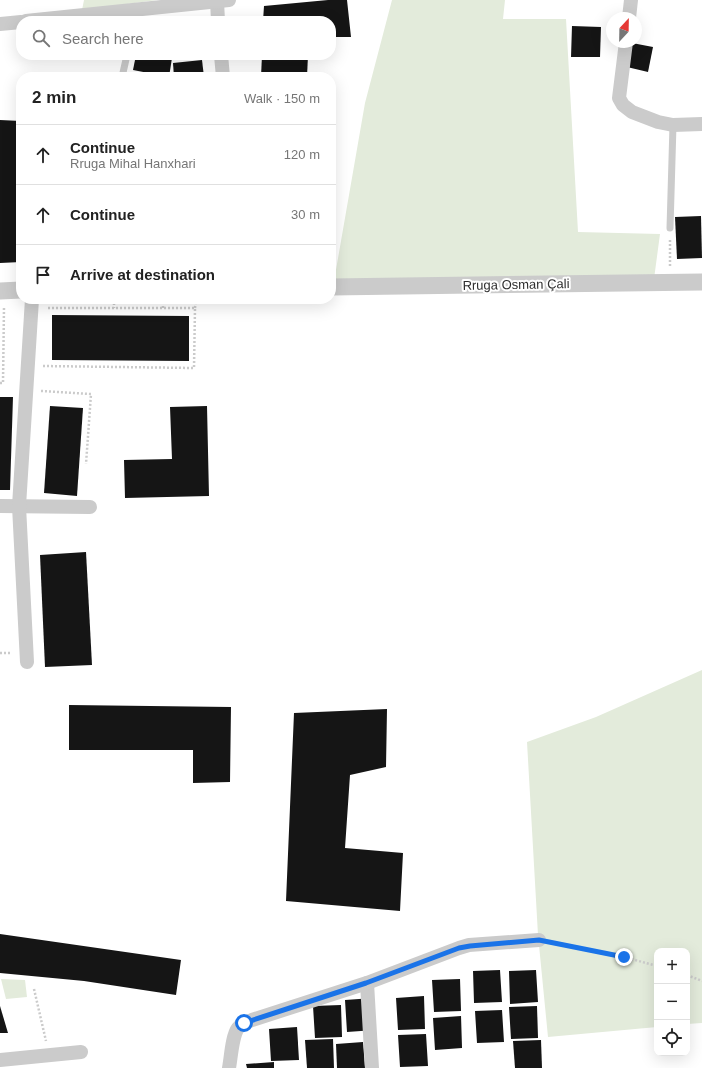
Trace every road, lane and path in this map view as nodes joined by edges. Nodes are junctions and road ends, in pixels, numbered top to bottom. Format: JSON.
{"nodes":[{"id":1,"x":631,"y":0,"type":"edge"},
{"id":2,"x":223,"y":1,"type":"edge"},
{"id":3,"x":630,"y":12,"type":"edge"},
{"id":4,"x":137,"y":15,"type":"edge"},
{"id":5,"x":118,"y":16,"type":"edge"},
{"id":6,"x":219,"y":16,"type":"edge"},
{"id":7,"x":16,"y":22,"type":"edge"},
{"id":8,"x":0,"y":24,"type":"edge"},
{"id":9,"x":625,"y":48,"type":"edge"},
{"id":10,"x":126,"y":60,"type":"edge"},
{"id":11,"x":221,"y":60,"type":"edge"},
{"id":12,"x":123,"y":72,"type":"edge"},
{"id":13,"x":222,"y":72,"type":"edge"},
{"id":14,"x":702,"y":124,"type":"edge"},
{"id":15,"x":673,"y":125,"type":"junction"},
{"id":16,"x":670,"y":228,"type":"joint"},
{"id":17,"x":670,"y":282,"type":"junction"},
{"id":18,"x":702,"y":282,"type":"edge"},
{"id":19,"x":336,"y":287,"type":"edge"},
{"id":20,"x":2,"y":290,"type":"edge"},
{"id":21,"x":16,"y":290,"type":"edge"},
{"id":22,"x":32,"y":304,"type":"edge"},
{"id":23,"x":114,"y":304,"type":"edge"},
{"id":24,"x":163,"y":304,"type":"edge"},
{"id":25,"x":196,"y":304,"type":"edge"},
{"id":26,"x":48,"y":308,"type":"dead end"},
{"id":27,"x":114,"y":308,"type":"junction"},
{"id":28,"x":163,"y":308,"type":"junction"},
{"id":29,"x":196,"y":308,"type":"junction"},
{"id":30,"x":48,"y":366,"type":"dead end"},
{"id":31,"x":0,"y":382,"type":"edge"},
{"id":32,"x":27,"y":390,"type":"junction"},
{"id":33,"x":86,"y":464,"type":"dead end"},
{"id":34,"x":0,"y":506,"type":"edge"},
{"id":35,"x":19,"y":506,"type":"junction"},
{"id":36,"x":90,"y":507,"type":"dead end"},
{"id":37,"x":27,"y":662,"type":"dead end"},
{"id":38,"x":539,"y":940,"type":"joint"},
{"id":39,"x":654,"y":965,"type":"edge"},
{"id":40,"x":690,"y":976,"type":"edge"},
{"id":41,"x":702,"y":981,"type":"edge"},
{"id":42,"x":366,"y":983,"type":"junction"},
{"id":43,"x":34,"y":989,"type":"dead end"},
{"id":44,"x":81,"y":1052,"type":"dead end"},
{"id":45,"x":49,"y":1055,"type":"junction"},
{"id":46,"x":0,"y":1060,"type":"edge"},
{"id":47,"x":229,"y":1068,"type":"edge"},
{"id":48,"x":372,"y":1068,"type":"edge"}],
"edges":[{"from":1,"to":3,"type":"street"},
{"from":2,"to":4,"type":"street"},
{"from":2,"to":6,"type":"street"},
{"from":4,"to":5,"type":"street"},
{"from":7,"to":8,"type":"street"},
{"from":9,"to":15,"type":"street"},
{"from":10,"to":12,"type":"lane"},
{"from":11,"to":13,"type":"street"},
{"from":14,"to":15,"type":"street"},
{"from":15,"to":16,"type":"lane"},
{"from":16,"to":17,"type":"path"},
{"from":17,"to":18,"type":"street","name":"Rruga Osman Çali"},
{"from":17,"to":19,"type":"street","name":"Rruga Osman Çali"},
{"from":20,"to":21,"type":"street"},
{"from":20,"to":31,"type":"path"},
{"from":22,"to":32,"type":"street"},
{"from":23,"to":27,"type":"path"},
{"from":24,"to":28,"type":"path"},
{"from":25,"to":29,"type":"path"},
{"from":26,"to":27,"type":"path"},
{"from":27,"to":28,"type":"path"},
{"from":28,"to":29,"type":"path"},
{"from":29,"to":30,"type":"path"},
{"from":32,"to":33,"type":"path"},
{"from":32,"to":35,"type":"street"},
{"from":34,"to":35,"type":"street"},
{"from":35,"to":36,"type":"street"},
{"from":35,"to":37,"type":"street"},
{"from":38,"to":39,"type":"path"},
{"from":38,"to":42,"type":"street"},
{"from":40,"to":41,"type":"path"},
{"from":42,"to":47,"type":"street"},
{"from":42,"to":48,"type":"street"},
{"from":43,"to":45,"type":"path"},
{"from":44,"to":45,"type":"street"},
{"from":45,"to":46,"type":"street"}]}
